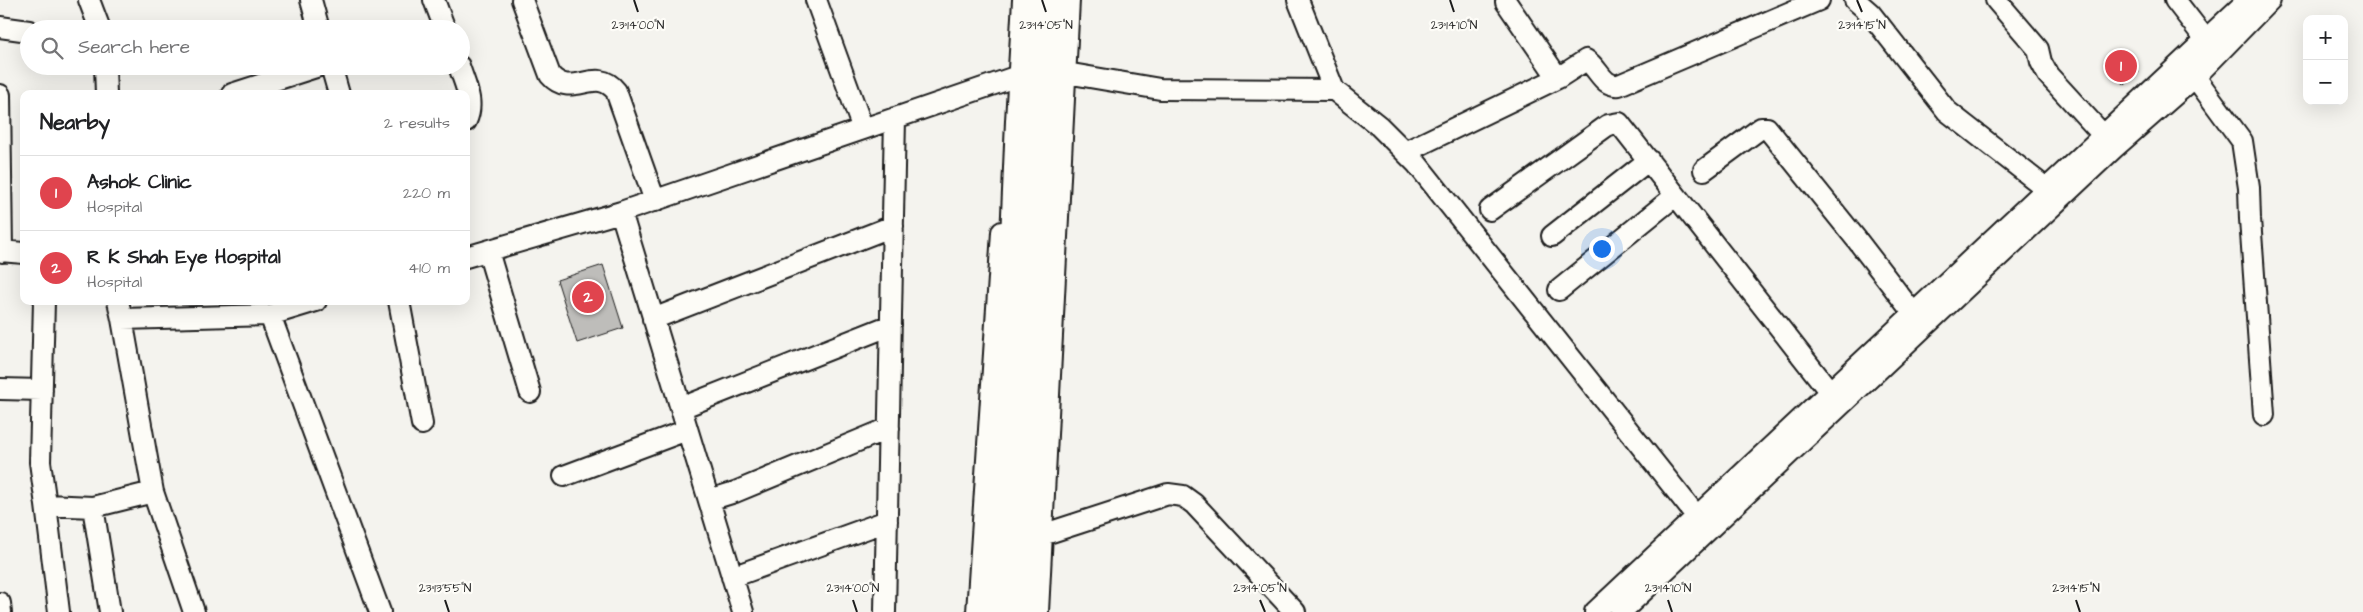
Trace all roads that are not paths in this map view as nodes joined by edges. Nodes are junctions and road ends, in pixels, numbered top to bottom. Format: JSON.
{"nodes":[{"id":1,"x":89,"y":0,"type":"edge"},
{"id":2,"x":311,"y":0,"type":"edge"},
{"id":3,"x":434,"y":0,"type":"edge"},
{"id":4,"x":522,"y":0,"type":"edge"},
{"id":5,"x":816,"y":0,"type":"edge"},
{"id":6,"x":1016,"y":0,"type":"edge"},
{"id":7,"x":1026,"y":0,"type":"edge"},
{"id":8,"x":1051,"y":0,"type":"edge"},
{"id":9,"x":1069,"y":0,"type":"edge"},
{"id":10,"x":1298,"y":0,"type":"edge"},
{"id":11,"x":1819,"y":0,"type":"edge"},
{"id":12,"x":1855,"y":0,"type":"edge"},
{"id":13,"x":1996,"y":0,"type":"edge"},
{"id":14,"x":2175,"y":0,"type":"edge"},
{"id":15,"x":2248,"y":0,"type":"edge"},
{"id":16,"x":2270,"y":0,"type":"edge"},
{"id":17,"x":1506,"y":2,"type":"dead end"},
{"id":18,"x":97,"y":20,"type":"edge"},
{"id":19,"x":317,"y":20,"type":"edge"},
{"id":20,"x":442,"y":20,"type":"edge"},
{"id":21,"x":0,"y":27,"type":"edge"},
{"id":22,"x":20,"y":30,"type":"edge"},
{"id":23,"x":2206,"y":40,"type":"junction"},
{"id":24,"x":1066,"y":74,"type":"junction"},
{"id":25,"x":105,"y":75,"type":"edge"},
{"id":26,"x":290,"y":75,"type":"edge"},
{"id":27,"x":334,"y":75,"type":"edge"},
{"id":28,"x":461,"y":75,"type":"edge"},
{"id":29,"x":2196,"y":77,"type":"junction"},
{"id":30,"x":1012,"y":78,"type":"junction"},
{"id":31,"x":1558,"y":78,"type":"junction"},
{"id":32,"x":106,"y":90,"type":"edge"},
{"id":33,"x":244,"y":90,"type":"edge"},
{"id":34,"x":338,"y":90,"type":"edge"},
{"id":35,"x":467,"y":90,"type":"edge"},
{"id":36,"x":1334,"y":90,"type":"junction"},
{"id":37,"x":0,"y":95,"type":"edge"},
{"id":38,"x":895,"y":118,"type":"junction"},
{"id":39,"x":1031,"y":121,"type":"junction"},
{"id":40,"x":863,"y":129,"type":"junction"},
{"id":41,"x":2103,"y":136,"type":"junction"},
{"id":42,"x":1405,"y":152,"type":"junction"},
{"id":43,"x":1648,"y":160,"type":"junction"},
{"id":44,"x":1704,"y":170,"type":"dead end"},
{"id":45,"x":2048,"y":190,"type":"junction"},
{"id":46,"x":1675,"y":196,"type":"junction"},
{"id":47,"x":655,"y":201,"type":"junction"},
{"id":48,"x":1490,"y":210,"type":"dead end"},
{"id":49,"x":621,"y":212,"type":"junction"},
{"id":50,"x":893,"y":226,"type":"junction"},
{"id":51,"x":1552,"y":236,"type":"dead end"},
{"id":52,"x":488,"y":251,"type":"junction"},
{"id":53,"x":1,"y":252,"type":"edge"},
{"id":54,"x":20,"y":253,"type":"edge"},
{"id":55,"x":470,"y":257,"type":"edge"},
{"id":56,"x":1559,"y":290,"type":"dead end"},
{"id":57,"x":44,"y":305,"type":"edge"},
{"id":58,"x":303,"y":305,"type":"edge"},
{"id":59,"x":400,"y":305,"type":"edge"},
{"id":60,"x":120,"y":310,"type":"edge"},
{"id":61,"x":1913,"y":313,"type":"junction"},
{"id":62,"x":270,"y":315,"type":"junction"},
{"id":63,"x":654,"y":320,"type":"junction"},
{"id":64,"x":891,"y":325,"type":"junction"},
{"id":65,"x":0,"y":389,"type":"edge"},
{"id":66,"x":42,"y":390,"type":"junction"},
{"id":67,"x":530,"y":392,"type":"dead end"},
{"id":68,"x":1830,"y":392,"type":"junction"},
{"id":69,"x":681,"y":408,"type":"junction"},
{"id":70,"x":2264,"y":415,"type":"dead end"},
{"id":71,"x":422,"y":424,"type":"dead end"},
{"id":72,"x":888,"y":428,"type":"junction"},
{"id":73,"x":687,"y":430,"type":"junction"},
{"id":74,"x":564,"y":476,"type":"dead end"},
{"id":75,"x":153,"y":492,"type":"junction"},
{"id":76,"x":709,"y":500,"type":"junction"},
{"id":77,"x":46,"y":505,"type":"junction"},
{"id":78,"x":93,"y":507,"type":"junction"},
{"id":79,"x":1698,"y":518,"type":"junction"},
{"id":80,"x":887,"y":521,"type":"junction"},
{"id":81,"x":1042,"y":535,"type":"junction"},
{"id":82,"x":732,"y":577,"type":"junction"},
{"id":83,"x":0,"y":603,"type":"edge"},
{"id":84,"x":880,"y":610,"type":"edge"},
{"id":85,"x":1,"y":612,"type":"edge"},
{"id":86,"x":59,"y":612,"type":"edge"},
{"id":87,"x":110,"y":612,"type":"edge"},
{"id":88,"x":194,"y":612,"type":"edge"},
{"id":89,"x":380,"y":612,"type":"edge"},
{"id":90,"x":743,"y":612,"type":"edge"},
{"id":91,"x":977,"y":612,"type":"edge"},
{"id":92,"x":998,"y":612,"type":"edge"},
{"id":93,"x":1017,"y":612,"type":"edge"},
{"id":94,"x":1038,"y":612,"type":"edge"},
{"id":95,"x":1295,"y":612,"type":"edge"},
{"id":96,"x":1595,"y":612,"type":"edge"},
{"id":97,"x":1621,"y":612,"type":"edge"}],
"edges":[{"from":1,"to":18,"type":"street"},
{"from":2,"to":19,"type":"street"},
{"from":3,"to":20,"type":"street"},
{"from":4,"to":47,"type":"street"},
{"from":5,"to":40,"type":"street"},
{"from":6,"to":30,"type":"street"},
{"from":7,"to":39,"type":"main road"},
{"from":8,"to":39,"type":"main road"},
{"from":9,"to":24,"type":"street"},
{"from":10,"to":36,"type":"street"},
{"from":11,"to":31,"type":"street"},
{"from":12,"to":45,"type":"street"},
{"from":13,"to":41,"type":"street"},
{"from":14,"to":23,"type":"street"},
{"from":15,"to":23,"type":"street"},
{"from":16,"to":29,"type":"street"},
{"from":17,"to":31,"type":"street"},
{"from":21,"to":22,"type":"street"},
{"from":23,"to":41,"type":"street"},
{"from":24,"to":36,"type":"street"},
{"from":24,"to":81,"type":"street"},
{"from":25,"to":32,"type":"street"},
{"from":26,"to":33,"type":"street"},
{"from":27,"to":34,"type":"street"},
{"from":28,"to":35,"type":"street"},
{"from":29,"to":70,"type":"street"},
{"from":29,"to":97,"type":"street"},
{"from":30,"to":38,"type":"street"},
{"from":30,"to":91,"type":"street"},
{"from":31,"to":42,"type":"street"},
{"from":36,"to":42,"type":"street"},
{"from":37,"to":53,"type":"street"},
{"from":38,"to":40,"type":"street"},
{"from":38,"to":50,"type":"street"},
{"from":39,"to":92,"type":"main road"},
{"from":39,"to":93,"type":"main road"},
{"from":40,"to":47,"type":"street"},
{"from":41,"to":45,"type":"street"},
{"from":42,"to":79,"type":"street"},
{"from":43,"to":46,"type":"street"},
{"from":43,"to":48,"type":"street"},
{"from":43,"to":51,"type":"street"},
{"from":44,"to":61,"type":"street"},
{"from":45,"to":61,"type":"street"},
{"from":46,"to":56,"type":"street"},
{"from":46,"to":68,"type":"street"},
{"from":47,"to":49,"type":"street"},
{"from":49,"to":52,"type":"street"},
{"from":49,"to":63,"type":"street"},
{"from":50,"to":63,"type":"street"},
{"from":50,"to":64,"type":"street"},
{"from":52,"to":55,"type":"street"},
{"from":52,"to":67,"type":"street"},
{"from":53,"to":54,"type":"street"},
{"from":57,"to":66,"type":"street"},
{"from":58,"to":62,"type":"street"},
{"from":59,"to":71,"type":"street"},
{"from":60,"to":62,"type":"street"},
{"from":60,"to":75,"type":"street"},
{"from":61,"to":68,"type":"street"},
{"from":62,"to":89,"type":"street"},
{"from":63,"to":69,"type":"street"},
{"from":64,"to":69,"type":"street"},
{"from":64,"to":72,"type":"street"},
{"from":65,"to":66,"type":"street"},
{"from":66,"to":77,"type":"street"},
{"from":68,"to":79,"type":"street"},
{"from":69,"to":73,"type":"street"},
{"from":72,"to":76,"type":"street"},
{"from":72,"to":80,"type":"street"},
{"from":73,"to":74,"type":"street"},
{"from":73,"to":76,"type":"street"},
{"from":75,"to":78,"type":"street"},
{"from":75,"to":88,"type":"street"},
{"from":76,"to":82,"type":"street"},
{"from":77,"to":78,"type":"street"},
{"from":77,"to":86,"type":"street"},
{"from":78,"to":87,"type":"street"},
{"from":79,"to":96,"type":"street"},
{"from":80,"to":82,"type":"street"},
{"from":80,"to":84,"type":"street"},
{"from":81,"to":94,"type":"street"},
{"from":81,"to":95,"type":"street"},
{"from":82,"to":90,"type":"street"},
{"from":83,"to":85,"type":"street"}]}
